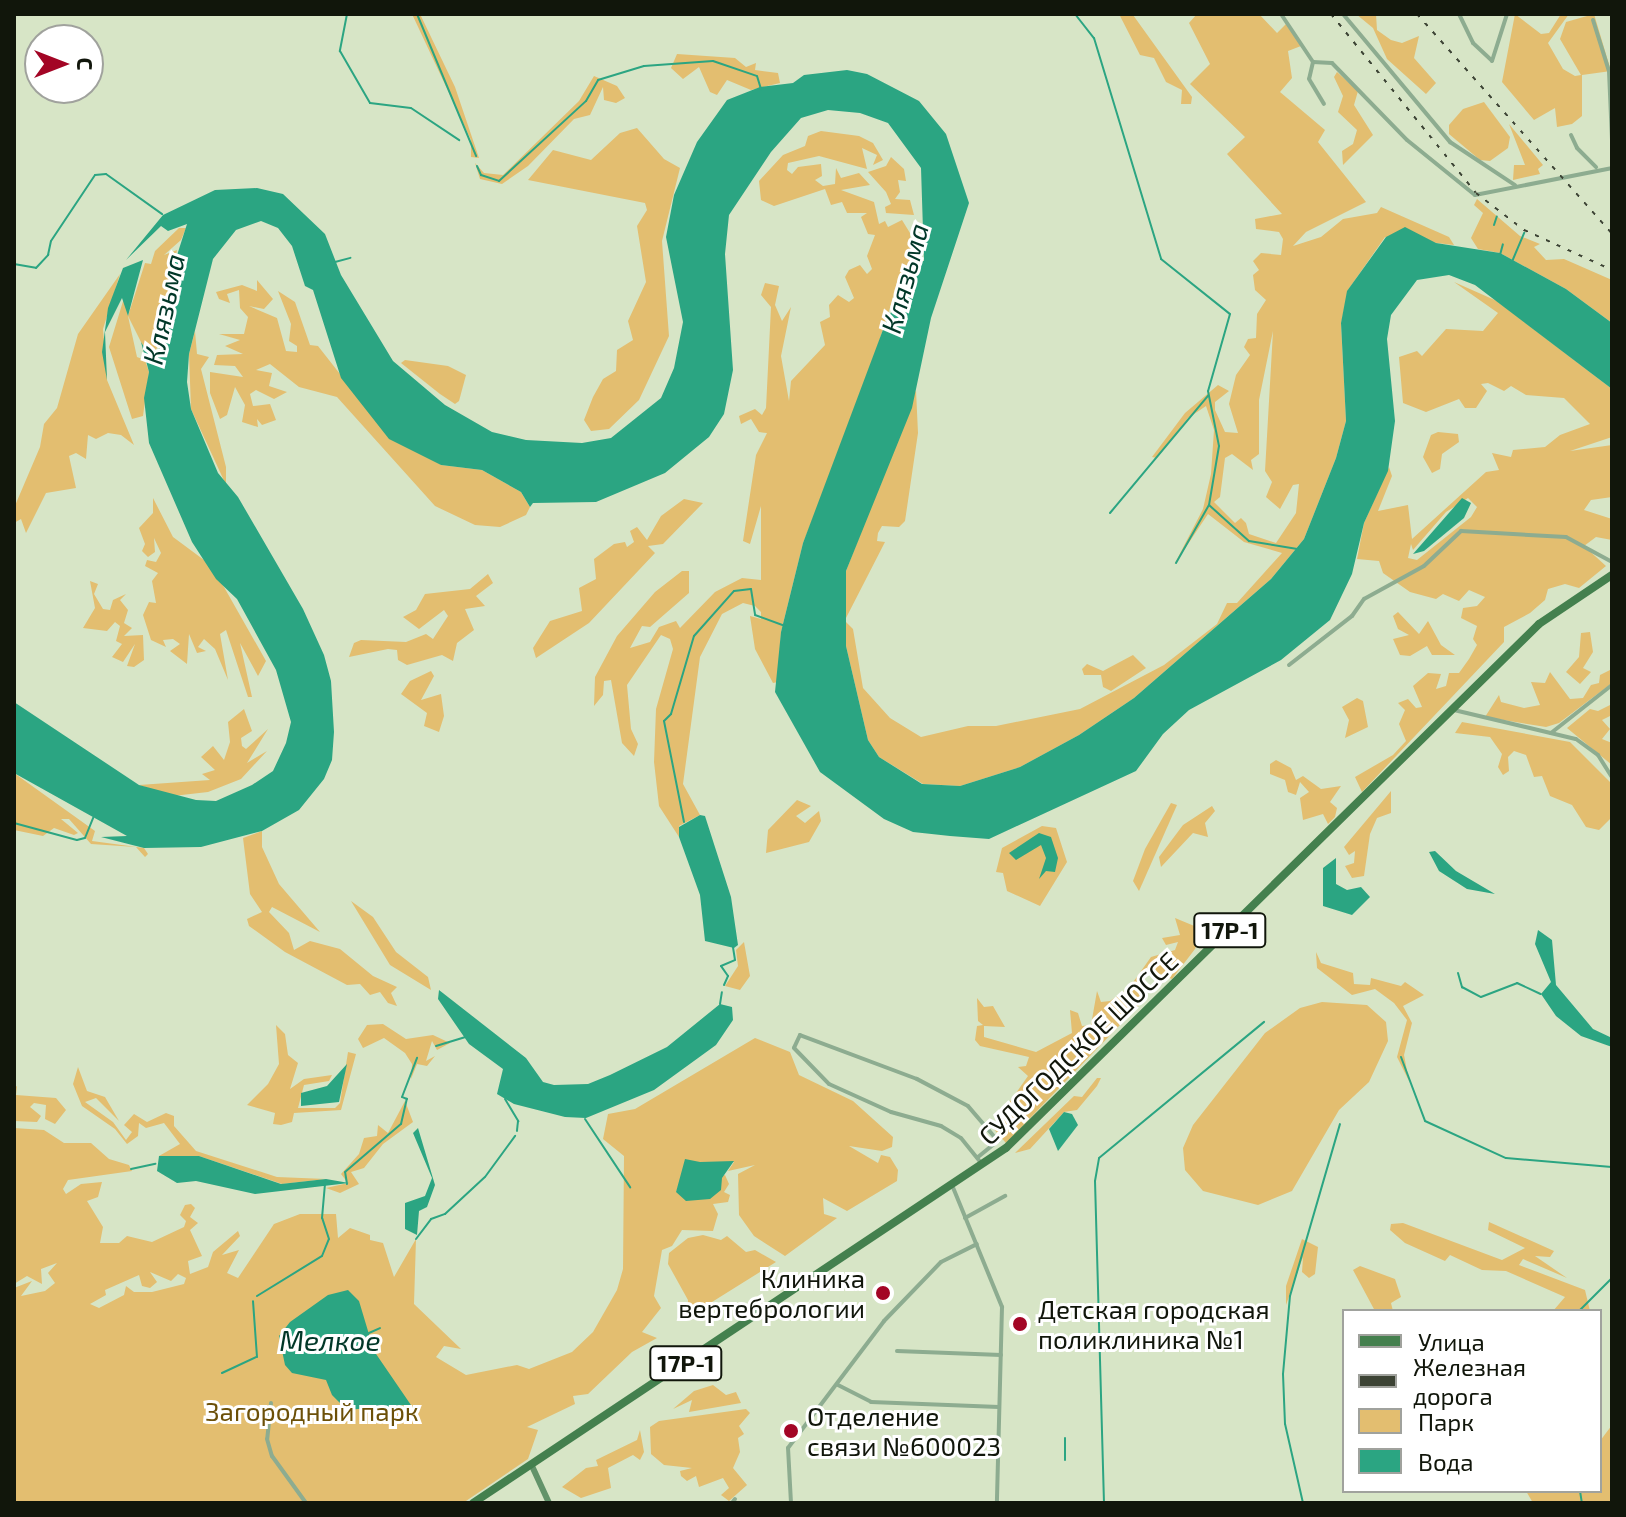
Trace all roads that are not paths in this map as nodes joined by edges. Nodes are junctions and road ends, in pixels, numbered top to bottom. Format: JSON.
{"nodes":[{"id":1,"x":1281,"y":14,"type":"edge"},
{"id":2,"x":1343,"y":14,"type":"edge"},
{"id":3,"x":1459,"y":14,"type":"edge"},
{"id":4,"x":1507,"y":14,"type":"edge"},
{"id":5,"x":1593,"y":20,"type":"dead end"},
{"id":6,"x":1313,"y":62,"type":"junction"},
{"id":7,"x":1611,"y":91,"type":"edge"},
{"id":8,"x":1324,"y":104,"type":"dead end"},
{"id":9,"x":1571,"y":135,"type":"dead end"},
{"id":10,"x":1612,"y":140,"type":"edge"},
{"id":11,"x":1598,"y":168,"type":"junction"},
{"id":12,"x":1612,"y":168,"type":"edge"},
{"id":13,"x":1515,"y":185,"type":"junction"},
{"id":14,"x":1612,"y":562,"type":"edge"},
{"id":15,"x":1612,"y":575,"type":"edge"},
{"id":16,"x":1289,"y":665,"type":"dead end"},
{"id":17,"x":1612,"y":685,"type":"edge"},
{"id":18,"x":1452,"y":709,"type":"junction"},
{"id":19,"x":1551,"y":733,"type":"junction"},
{"id":20,"x":1612,"y":777,"type":"edge"},
{"id":21,"x":980,"y":1161,"type":"junction"},
{"id":22,"x":952,"y":1185,"type":"junction"},
{"id":23,"x":1005,"y":1196,"type":"dead end"},
{"id":24,"x":965,"y":1218,"type":"junction"},
{"id":25,"x":977,"y":1244,"type":"junction"},
{"id":26,"x":897,"y":1351,"type":"dead end"},
{"id":27,"x":1001,"y":1355,"type":"junction"},
{"id":28,"x":838,"y":1385,"type":"junction"},
{"id":29,"x":271,"y":1403,"type":"dead end"},
{"id":30,"x":999,"y":1407,"type":"junction"},
{"id":31,"x":532,"y":1466,"type":"junction"},
{"id":32,"x":306,"y":1503,"type":"edge"},
{"id":33,"x":473,"y":1503,"type":"edge"},
{"id":34,"x":549,"y":1503,"type":"edge"},
{"id":35,"x":791,"y":1503,"type":"edge"},
{"id":36,"x":997,"y":1503,"type":"edge"}],
"edges":[{"from":1,"to":6,"type":"street"},
{"from":2,"to":13,"type":"street"},
{"from":3,"to":4,"type":"street"},
{"from":5,"to":7,"type":"street"},
{"from":6,"to":8,"type":"street"},
{"from":6,"to":13,"type":"street"},
{"from":7,"to":10,"type":"street"},
{"from":9,"to":11,"type":"street"},
{"from":11,"to":12,"type":"street"},
{"from":11,"to":13,"type":"street"},
{"from":14,"to":16,"type":"street"},
{"from":15,"to":18,"type":"main road","name":"СУДОГОДСКОЕ ШОССЕ","number":"17Р-1"},
{"from":17,"to":19,"type":"street"},
{"from":18,"to":19,"type":"street"},
{"from":18,"to":21,"type":"main road","name":"СУДОГОДСКОЕ ШОССЕ","number":"17Р-1"},
{"from":19,"to":20,"type":"street"},
{"from":21,"to":21,"type":"street"},
{"from":21,"to":22,"type":"main road","name":"СУДОГОДСКОЕ ШОССЕ","number":"17Р-1"},
{"from":22,"to":24,"type":"street"},
{"from":22,"to":31,"type":"main road","name":"СУДОГОДСКОЕ ШОССЕ","number":"17Р-1"},
{"from":23,"to":24,"type":"street"},
{"from":24,"to":25,"type":"street"},
{"from":25,"to":27,"type":"street"},
{"from":25,"to":28,"type":"street"},
{"from":26,"to":27,"type":"street"},
{"from":27,"to":30,"type":"street"},
{"from":28,"to":30,"type":"street"},
{"from":28,"to":35,"type":"street"},
{"from":29,"to":32,"type":"street"},
{"from":30,"to":36,"type":"street"},
{"from":31,"to":33,"type":"main road","name":"СУДОГОДСКОЕ ШОССЕ","number":"17Р-1"},
{"from":31,"to":34,"type":"street"}]}
